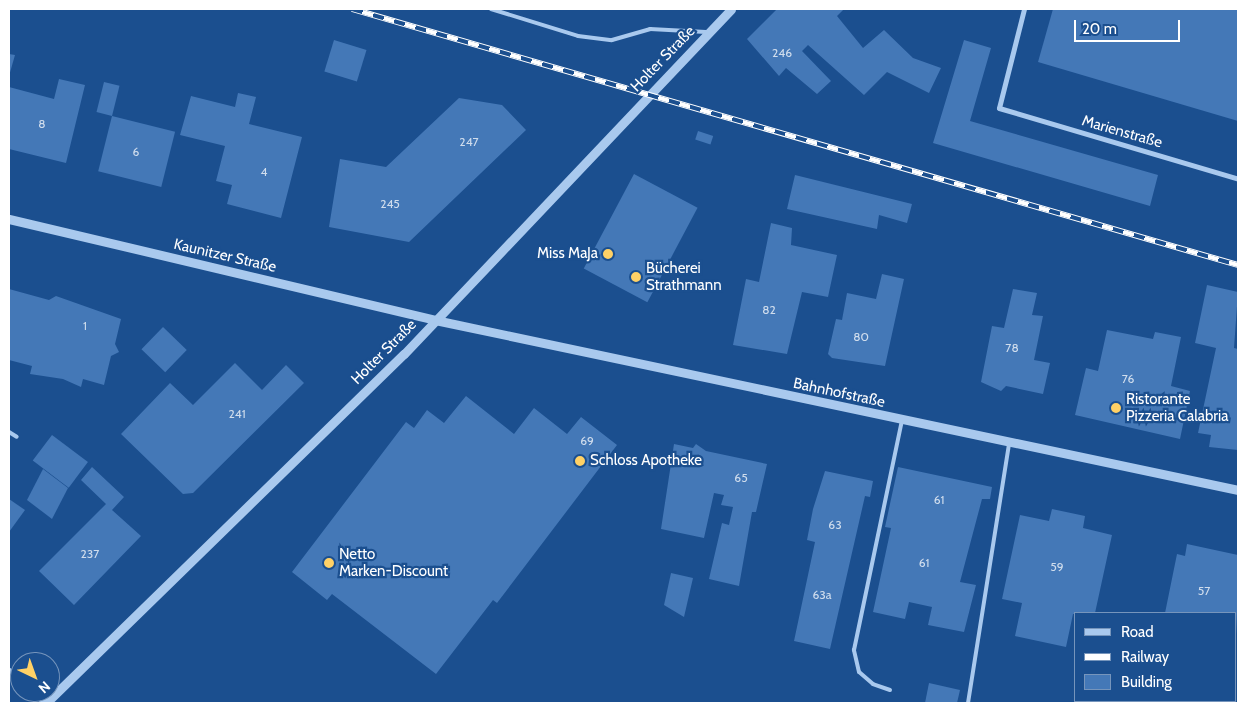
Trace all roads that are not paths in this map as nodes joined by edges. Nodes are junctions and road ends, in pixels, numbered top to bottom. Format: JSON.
{"nodes":[{"id":1,"x":491,"y":9,"type":"edge"},
{"id":2,"x":731,"y":9,"type":"edge"},
{"id":3,"x":1024,"y":9,"type":"edge"},
{"id":4,"x":708,"y":32,"type":"junction"},
{"id":5,"x":1238,"y":179,"type":"edge"},
{"id":6,"x":9,"y":218,"type":"edge"},
{"id":7,"x":435,"y":320,"type":"junction"},
{"id":8,"x":902,"y":421,"type":"junction"},
{"id":9,"x":9,"y":432,"type":"edge"},
{"id":10,"x":17,"y":437,"type":"dead end"},
{"id":11,"x":1009,"y":442,"type":"junction"},
{"id":12,"x":1238,"y":490,"type":"edge"},
{"id":13,"x":890,"y":690,"type":"dead end"},
{"id":14,"x":45,"y":703,"type":"edge"},
{"id":15,"x":968,"y":703,"type":"edge"}],
"edges":[{"from":1,"to":4,"type":"lane"},
{"from":2,"to":4,"type":"street","name":"Holter Straße"},
{"from":3,"to":5,"type":"street","name":"Marienstraße"},
{"from":4,"to":7,"type":"street","name":"Holter Straße"},
{"from":6,"to":7,"type":"street","name":"Kaunitzer Straße"},
{"from":7,"to":8,"type":"street","name":"Bahnhofstraße"},
{"from":7,"to":14,"type":"street","name":"Holter Straße"},
{"from":8,"to":11,"type":"street","name":"Bahnhofstraße"},
{"from":8,"to":13,"type":"lane"},
{"from":9,"to":10,"type":"lane"},
{"from":11,"to":12,"type":"street","name":"Bahnhofstraße"},
{"from":11,"to":15,"type":"lane"}]}
